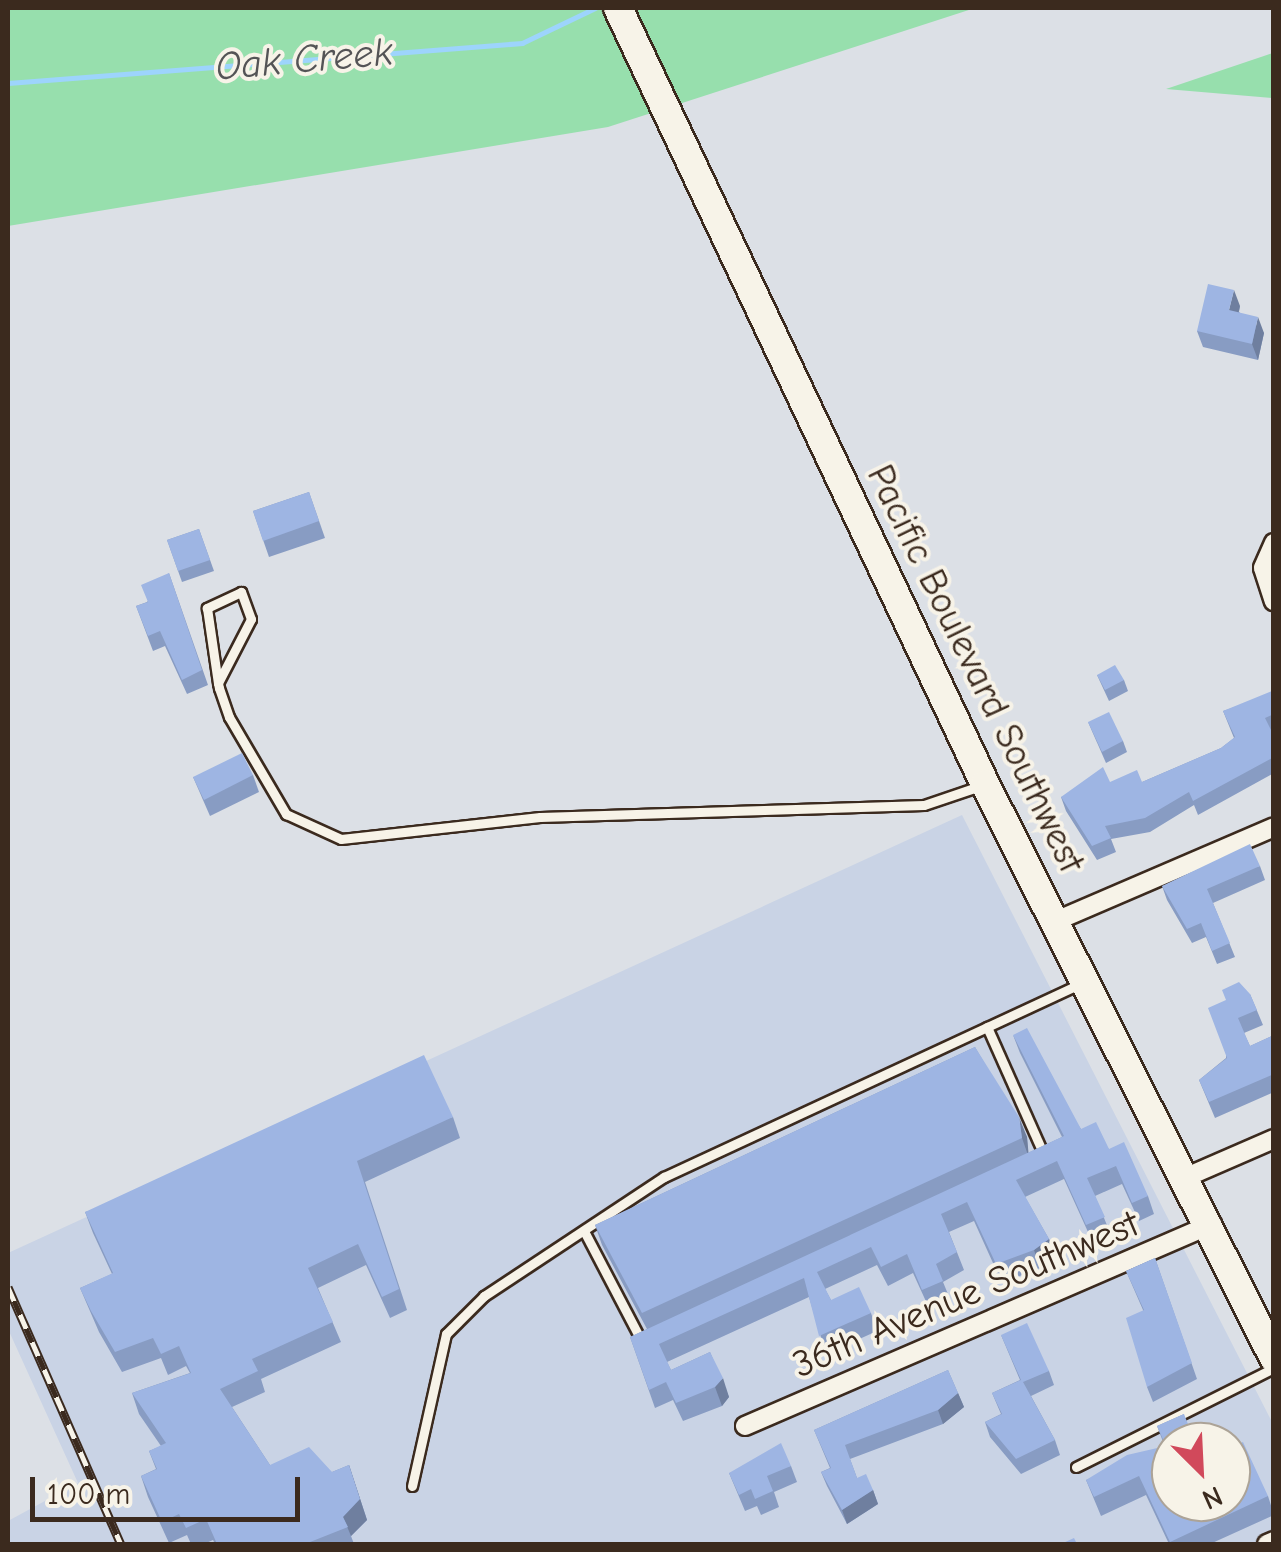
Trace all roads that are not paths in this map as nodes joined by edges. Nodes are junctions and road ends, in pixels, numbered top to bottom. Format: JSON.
{"nodes":[{"id":1,"x":618,"y":8,"type":"edge"},
{"id":2,"x":1274,"y":543,"type":"edge"},
{"id":3,"x":1274,"y":601,"type":"edge"},
{"id":4,"x":218,"y":683,"type":"junction"},
{"id":5,"x":985,"y":784,"type":"junction"},
{"id":6,"x":1274,"y":827,"type":"edge"},
{"id":7,"x":1056,"y":920,"type":"junction"},
{"id":8,"x":1090,"y":980,"type":"junction"},
{"id":9,"x":988,"y":1026,"type":"junction"},
{"id":10,"x":1274,"y":1139,"type":"edge"},
{"id":11,"x":1034,"y":1164,"type":"edge"},
{"id":12,"x":1189,"y":1176,"type":"junction"},
{"id":13,"x":1212,"y":1224,"type":"junction"},
{"id":14,"x":584,"y":1231,"type":"junction"},
{"id":15,"x":667,"y":1334,"type":"edge"},
{"id":16,"x":1274,"y":1358,"type":"edge"},
{"id":17,"x":1274,"y":1368,"type":"edge"},
{"id":18,"x":745,"y":1426,"type":"dead end"},
{"id":19,"x":1076,"y":1467,"type":"dead end"},
{"id":20,"x":412,"y":1486,"type":"dead end"}],
"edges":[{"from":1,"to":5,"type":"main road","name":"Pacific Boulevard Southwest"},
{"from":2,"to":3,"type":"street"},
{"from":4,"to":4,"type":"lane"},
{"from":4,"to":5,"type":"lane"},
{"from":5,"to":7,"type":"main road","name":"Pacific Boulevard Southwest"},
{"from":6,"to":7,"type":"street"},
{"from":7,"to":8,"type":"main road","name":"Pacific Boulevard Southwest"},
{"from":8,"to":9,"type":"lane"},
{"from":8,"to":12,"type":"main road","name":"Pacific Boulevard Southwest"},
{"from":9,"to":11,"type":"lane"},
{"from":9,"to":14,"type":"lane"},
{"from":10,"to":12,"type":"street"},
{"from":12,"to":13,"type":"main road","name":"Pacific Boulevard Southwest"},
{"from":13,"to":16,"type":"main road","name":"Pacific Boulevard Southwest"},
{"from":13,"to":18,"type":"street","name":"36th Avenue Southwest"},
{"from":14,"to":15,"type":"lane"},
{"from":14,"to":20,"type":"lane"},
{"from":17,"to":19,"type":"lane"}]}
